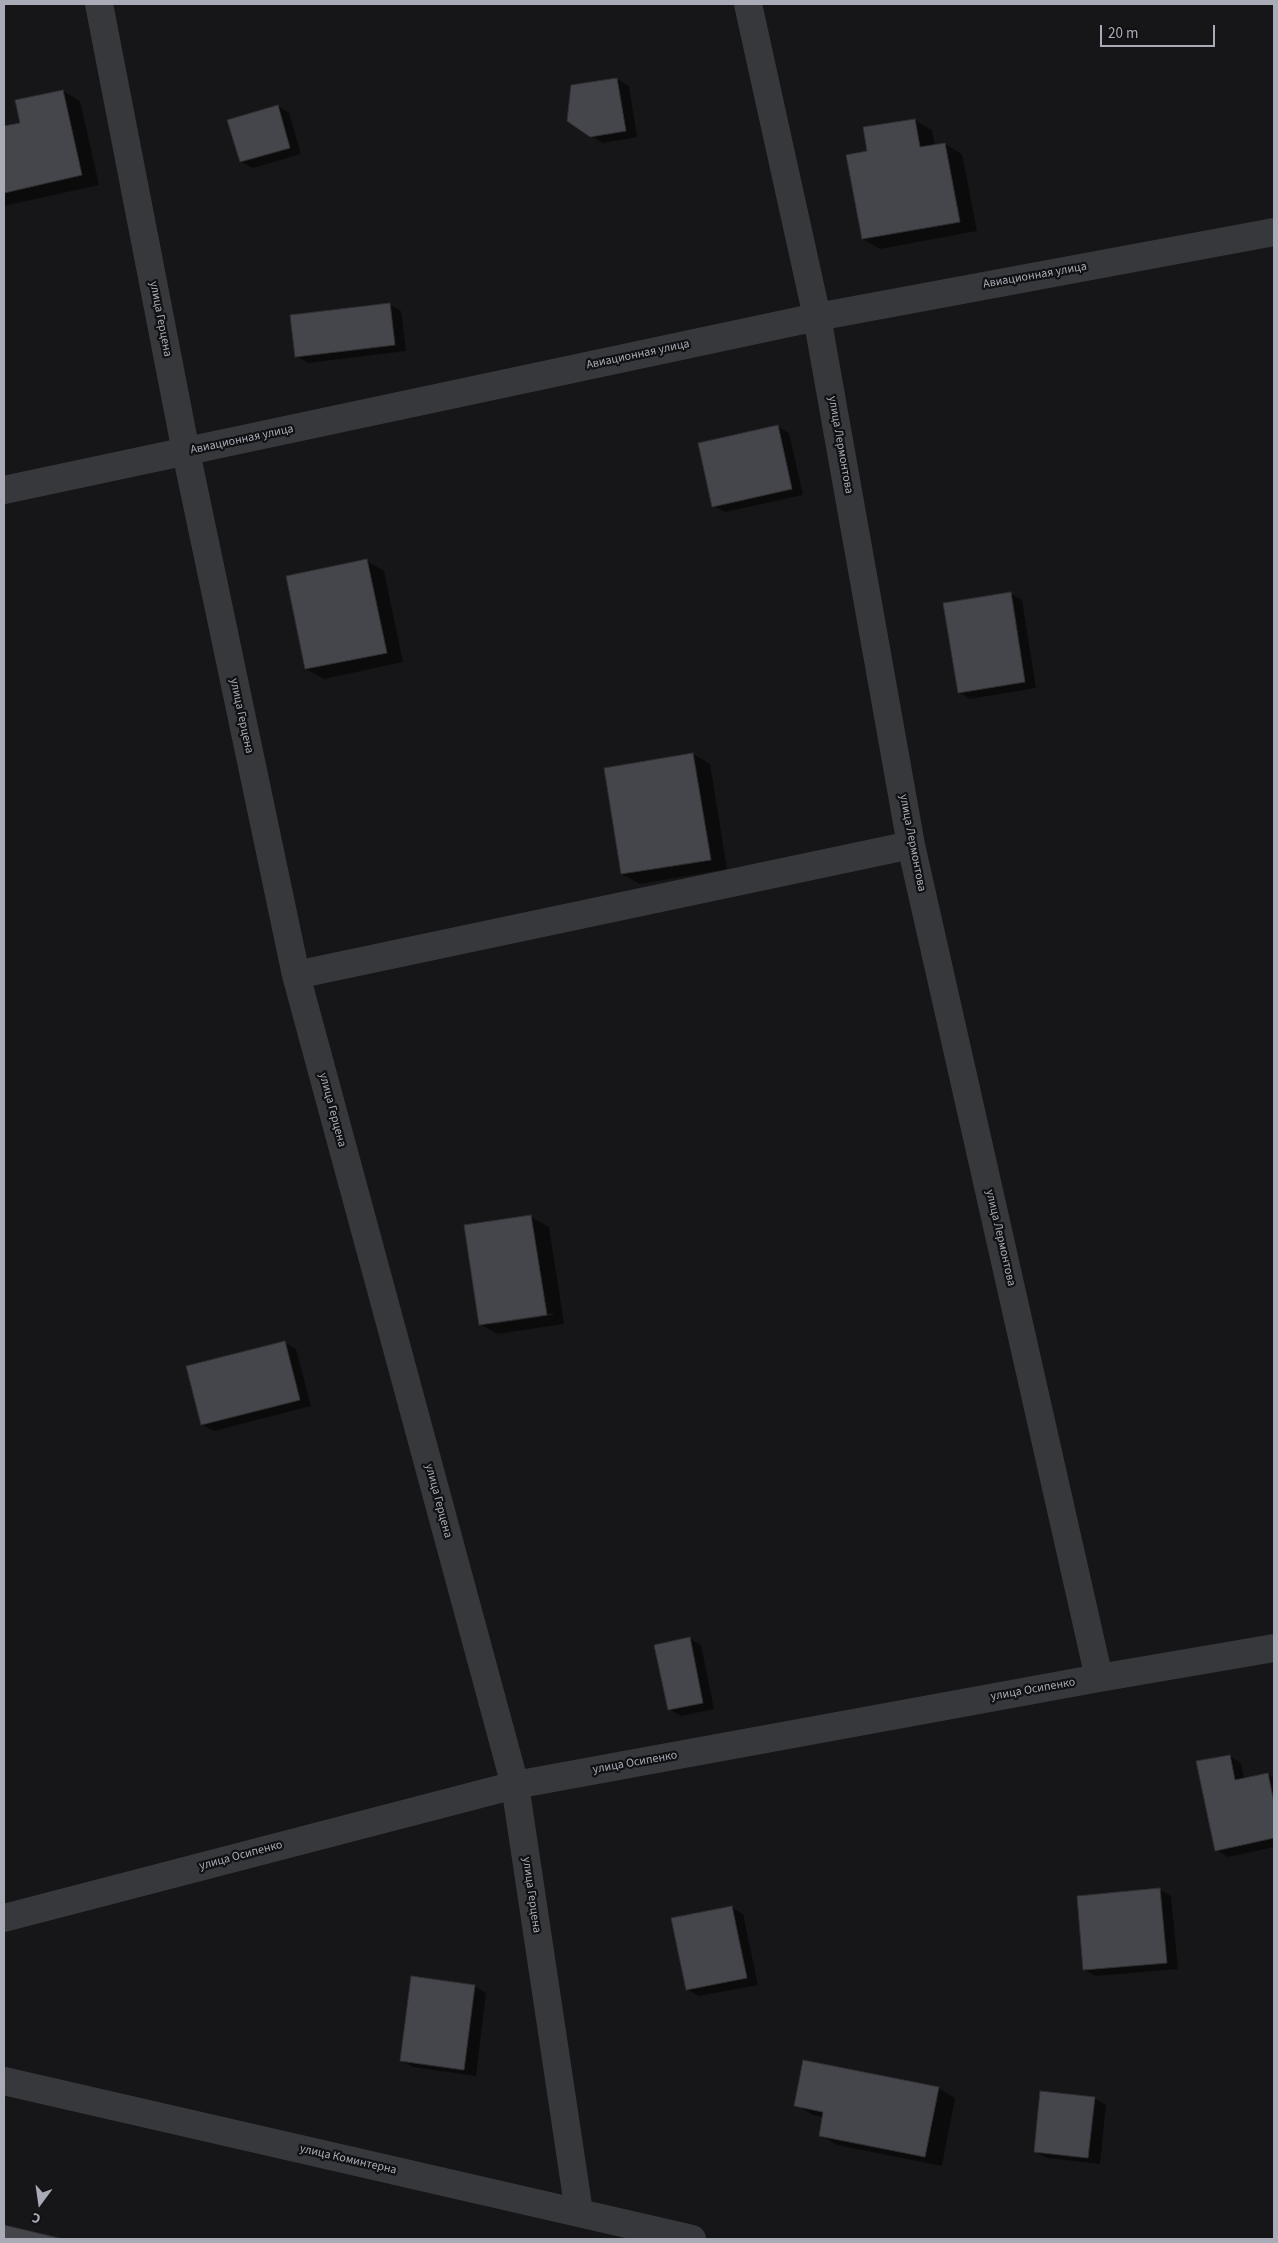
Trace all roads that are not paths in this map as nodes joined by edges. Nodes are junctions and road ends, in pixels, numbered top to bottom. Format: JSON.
{"nodes":[{"id":1,"x":99,"y":4,"type":"edge"},
{"id":2,"x":748,"y":4,"type":"edge"},
{"id":3,"x":1274,"y":232,"type":"edge"},
{"id":4,"x":817,"y":317,"type":"junction"},
{"id":5,"x":186,"y":452,"type":"junction"},
{"id":6,"x":4,"y":490,"type":"edge"},
{"id":7,"x":911,"y":845,"type":"junction"},
{"id":8,"x":296,"y":976,"type":"junction"},
{"id":9,"x":1274,"y":1648,"type":"edge"},
{"id":10,"x":1099,"y":1678,"type":"junction"},
{"id":11,"x":515,"y":1785,"type":"junction"},
{"id":12,"x":4,"y":1918,"type":"edge"},
{"id":13,"x":4,"y":2081,"type":"edge"},
{"id":14,"x":579,"y":2212,"type":"junction"},
{"id":15,"x":692,"y":2239,"type":"edge"}],
"edges":[{"from":1,"to":5,"type":"street","name":"улица Герцена"},
{"from":2,"to":4,"type":"street","name":"улица Лермонтова"},
{"from":3,"to":4,"type":"street","name":"Авиационная улица"},
{"from":4,"to":5,"type":"street","name":"Авиационная улица"},
{"from":4,"to":7,"type":"street","name":"улица Лермонтова"},
{"from":5,"to":6,"type":"street","name":"Авиационная улица"},
{"from":5,"to":8,"type":"street","name":"улица Герцена"},
{"from":7,"to":8,"type":"street"},
{"from":7,"to":10,"type":"street","name":"улица Лермонтова"},
{"from":8,"to":11,"type":"street","name":"улица Герцена"},
{"from":9,"to":10,"type":"street","name":"улица Осипенко"},
{"from":10,"to":11,"type":"street","name":"улица Осипенко"},
{"from":11,"to":12,"type":"street","name":"улица Осипенко"},
{"from":11,"to":14,"type":"street","name":"улица Герцена"},
{"from":13,"to":14,"type":"street","name":"улица Коминтерна"},
{"from":14,"to":15,"type":"street","name":"улица Коминтерна"}]}
